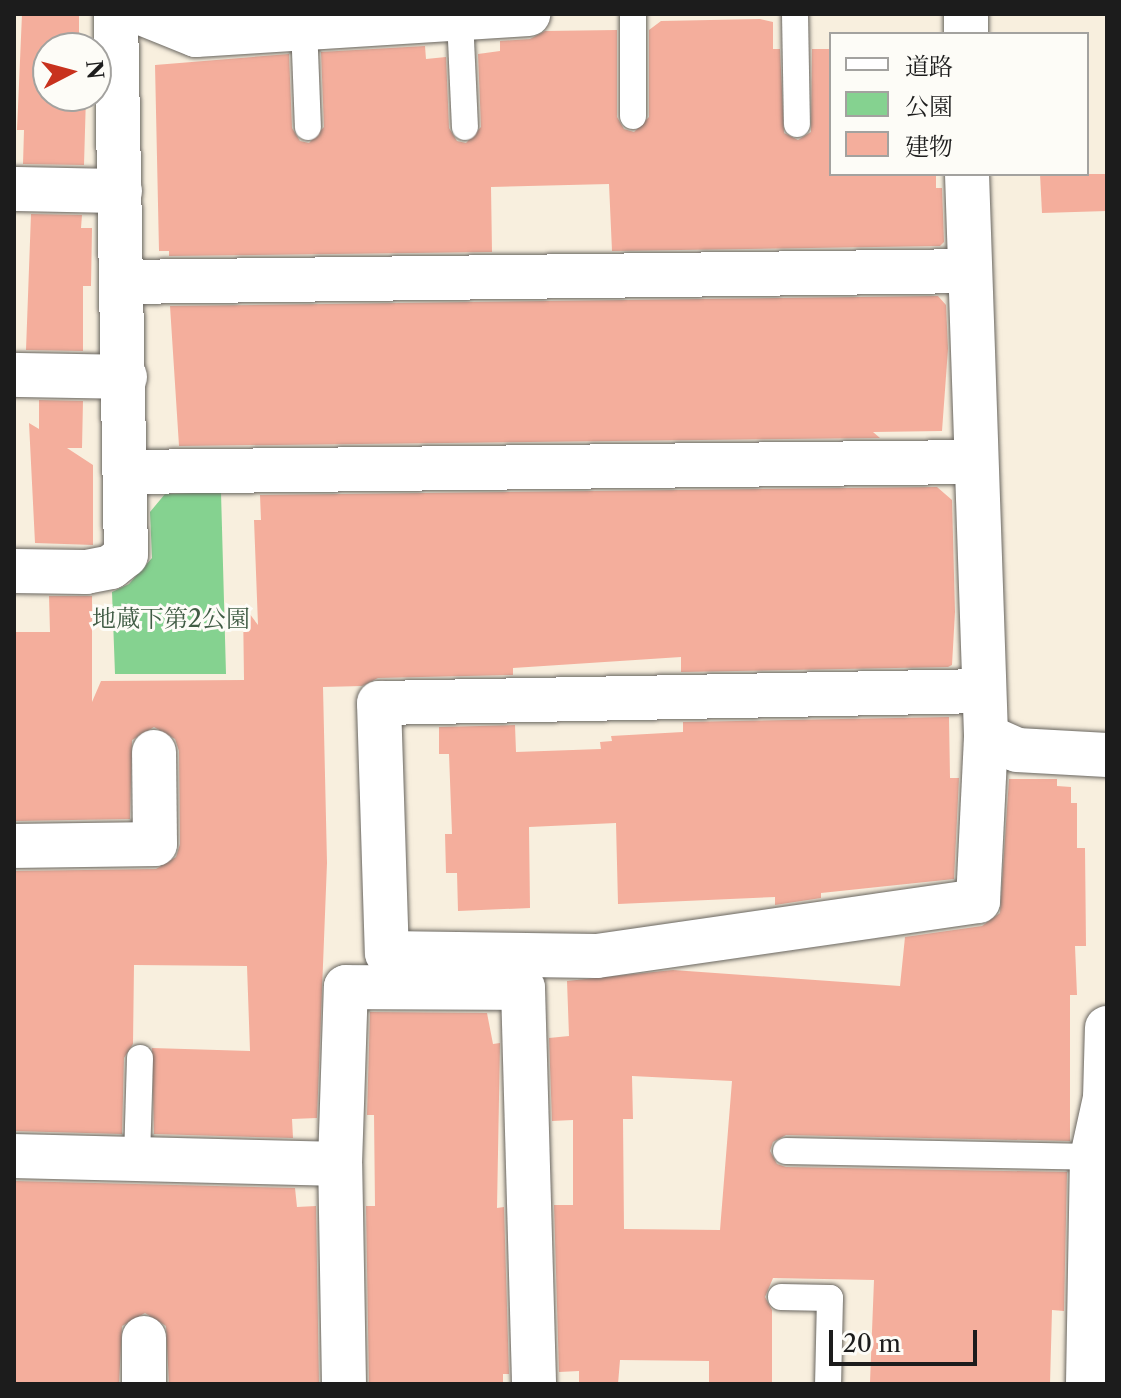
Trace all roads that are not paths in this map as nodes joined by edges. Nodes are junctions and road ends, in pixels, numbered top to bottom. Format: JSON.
{"nodes":[{"id":1,"x":116,"y":14,"type":"edge"},
{"id":2,"x":144,"y":14,"type":"edge"},
{"id":3,"x":528,"y":14,"type":"edge"},
{"id":4,"x":633,"y":14,"type":"edge"},
{"id":5,"x":795,"y":14,"type":"edge"},
{"id":6,"x":460,"y":18,"type":"junction"},
{"id":7,"x":196,"y":24,"type":"edge"},
{"id":8,"x":304,"y":25,"type":"junction"},
{"id":9,"x":633,"y":116,"type":"dead end"},
{"id":10,"x":797,"y":124,"type":"dead end"},
{"id":11,"x":308,"y":127,"type":"dead end"},
{"id":12,"x":465,"y":127,"type":"dead end"},
{"id":13,"x":967,"y":176,"type":"edge"},
{"id":14,"x":14,"y":189,"type":"edge"},
{"id":15,"x":120,"y":191,"type":"junction"},
{"id":16,"x":968,"y":271,"type":"junction"},
{"id":17,"x":122,"y":282,"type":"junction"},
{"id":18,"x":14,"y":375,"type":"edge"},
{"id":19,"x":125,"y":377,"type":"junction"},
{"id":20,"x":973,"y":462,"type":"junction"},
{"id":21,"x":128,"y":472,"type":"junction"},
{"id":22,"x":14,"y":571,"type":"edge"},
{"id":23,"x":984,"y":691,"type":"junction"},
{"id":24,"x":986,"y":736,"type":"junction"},
{"id":25,"x":154,"y":752,"type":"dead end"},
{"id":26,"x":1107,"y":755,"type":"edge"},
{"id":27,"x":14,"y":846,"type":"edge"},
{"id":28,"x":1107,"y":1028,"type":"edge"},
{"id":29,"x":140,"y":1058,"type":"dead end"},
{"id":30,"x":1106,"y":1098,"type":"edge"},
{"id":31,"x":786,"y":1151,"type":"dead end"},
{"id":32,"x":14,"y":1156,"type":"edge"},
{"id":33,"x":1092,"y":1157,"type":"junction"},
{"id":34,"x":137,"y":1159,"type":"junction"},
{"id":35,"x":340,"y":1164,"type":"junction"},
{"id":36,"x":781,"y":1297,"type":"dead end"},
{"id":37,"x":144,"y":1338,"type":"dead end"},
{"id":38,"x":144,"y":1384,"type":"edge"},
{"id":39,"x":344,"y":1384,"type":"edge"},
{"id":40,"x":534,"y":1384,"type":"edge"},
{"id":41,"x":828,"y":1384,"type":"edge"},
{"id":42,"x":1088,"y":1384,"type":"edge"}],
"edges":[{"from":1,"to":15,"type":"street"},
{"from":2,"to":7,"type":"street"},
{"from":3,"to":6,"type":"street"},
{"from":4,"to":9,"type":"lane"},
{"from":5,"to":10,"type":"lane"},
{"from":6,"to":8,"type":"street"},
{"from":6,"to":12,"type":"lane"},
{"from":7,"to":8,"type":"street"},
{"from":8,"to":11,"type":"lane"},
{"from":13,"to":16,"type":"street"},
{"from":14,"to":15,"type":"street"},
{"from":15,"to":17,"type":"street"},
{"from":16,"to":17,"type":"street"},
{"from":16,"to":20,"type":"street"},
{"from":17,"to":19,"type":"street"},
{"from":18,"to":19,"type":"street"},
{"from":19,"to":21,"type":"street"},
{"from":20,"to":21,"type":"street"},
{"from":20,"to":23,"type":"street"},
{"from":21,"to":22,"type":"street"},
{"from":23,"to":24,"type":"street"},
{"from":23,"to":24,"type":"street"},
{"from":24,"to":26,"type":"street"},
{"from":25,"to":27,"type":"street"},
{"from":28,"to":30,"type":"street"},
{"from":29,"to":34,"type":"lane"},
{"from":30,"to":33,"type":"street"},
{"from":31,"to":33,"type":"lane"},
{"from":32,"to":34,"type":"street"},
{"from":33,"to":42,"type":"street"},
{"from":34,"to":35,"type":"street"},
{"from":35,"to":39,"type":"street"},
{"from":35,"to":40,"type":"street"},
{"from":36,"to":41,"type":"lane"},
{"from":37,"to":38,"type":"street"}]}
